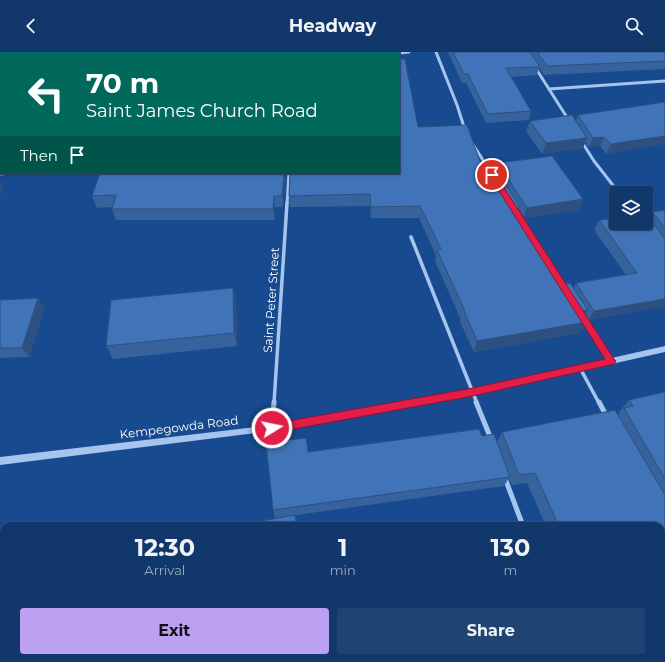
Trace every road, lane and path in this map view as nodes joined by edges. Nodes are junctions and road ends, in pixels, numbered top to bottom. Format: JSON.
{"nodes":[{"id":1,"x":436,"y":52,"type":"edge"},
{"id":2,"x":534,"y":64,"type":"edge"},
{"id":3,"x":665,"y":80,"type":"edge"},
{"id":4,"x":549,"y":89,"type":"junction"},
{"id":5,"x":570,"y":122,"type":"edge"},
{"id":6,"x":467,"y":135,"type":"edge"},
{"id":7,"x":582,"y":141,"type":"edge"},
{"id":8,"x":471,"y":142,"type":"edge"},
{"id":9,"x":289,"y":174,"type":"edge"},
{"id":10,"x":492,"y":175,"type":"edge"},
{"id":11,"x":614,"y":186,"type":"edge"},
{"id":12,"x":411,"y":237,"type":"dead end"},
{"id":13,"x":581,"y":315,"type":"edge"},
{"id":14,"x":665,"y":349,"type":"edge"},
{"id":15,"x":611,"y":361,"type":"junction"},
{"id":16,"x":580,"y":368,"type":"junction"},
{"id":17,"x":473,"y":392,"type":"junction"},
{"id":18,"x":611,"y":423,"type":"edge"},
{"id":19,"x":272,"y":428,"type":"junction"},
{"id":20,"x":492,"y":444,"type":"edge"},
{"id":21,"x":0,"y":461,"type":"edge"},
{"id":22,"x":503,"y":474,"type":"edge"},
{"id":23,"x":521,"y":522,"type":"edge"}],
"edges":[{"from":1,"to":6,"type":"street"},
{"from":2,"to":4,"type":"street"},
{"from":3,"to":4,"type":"street"},
{"from":4,"to":5,"type":"street"},
{"from":7,"to":11,"type":"street"},
{"from":8,"to":10,"type":"street"},
{"from":9,"to":19,"type":"street","name":"Saint Peter Street"},
{"from":12,"to":17,"type":"street"},
{"from":13,"to":15,"type":"street"},
{"from":14,"to":15,"type":"street","name":"Kempegowda Road"},
{"from":15,"to":16,"type":"street","name":"Kempegowda Road"},
{"from":16,"to":17,"type":"street","name":"Kempegowda Road"},
{"from":16,"to":18,"type":"street"},
{"from":17,"to":19,"type":"street","name":"Kempegowda Road"},
{"from":17,"to":20,"type":"street"},
{"from":19,"to":21,"type":"street","name":"Kempegowda Road"},
{"from":22,"to":23,"type":"street"}]}
